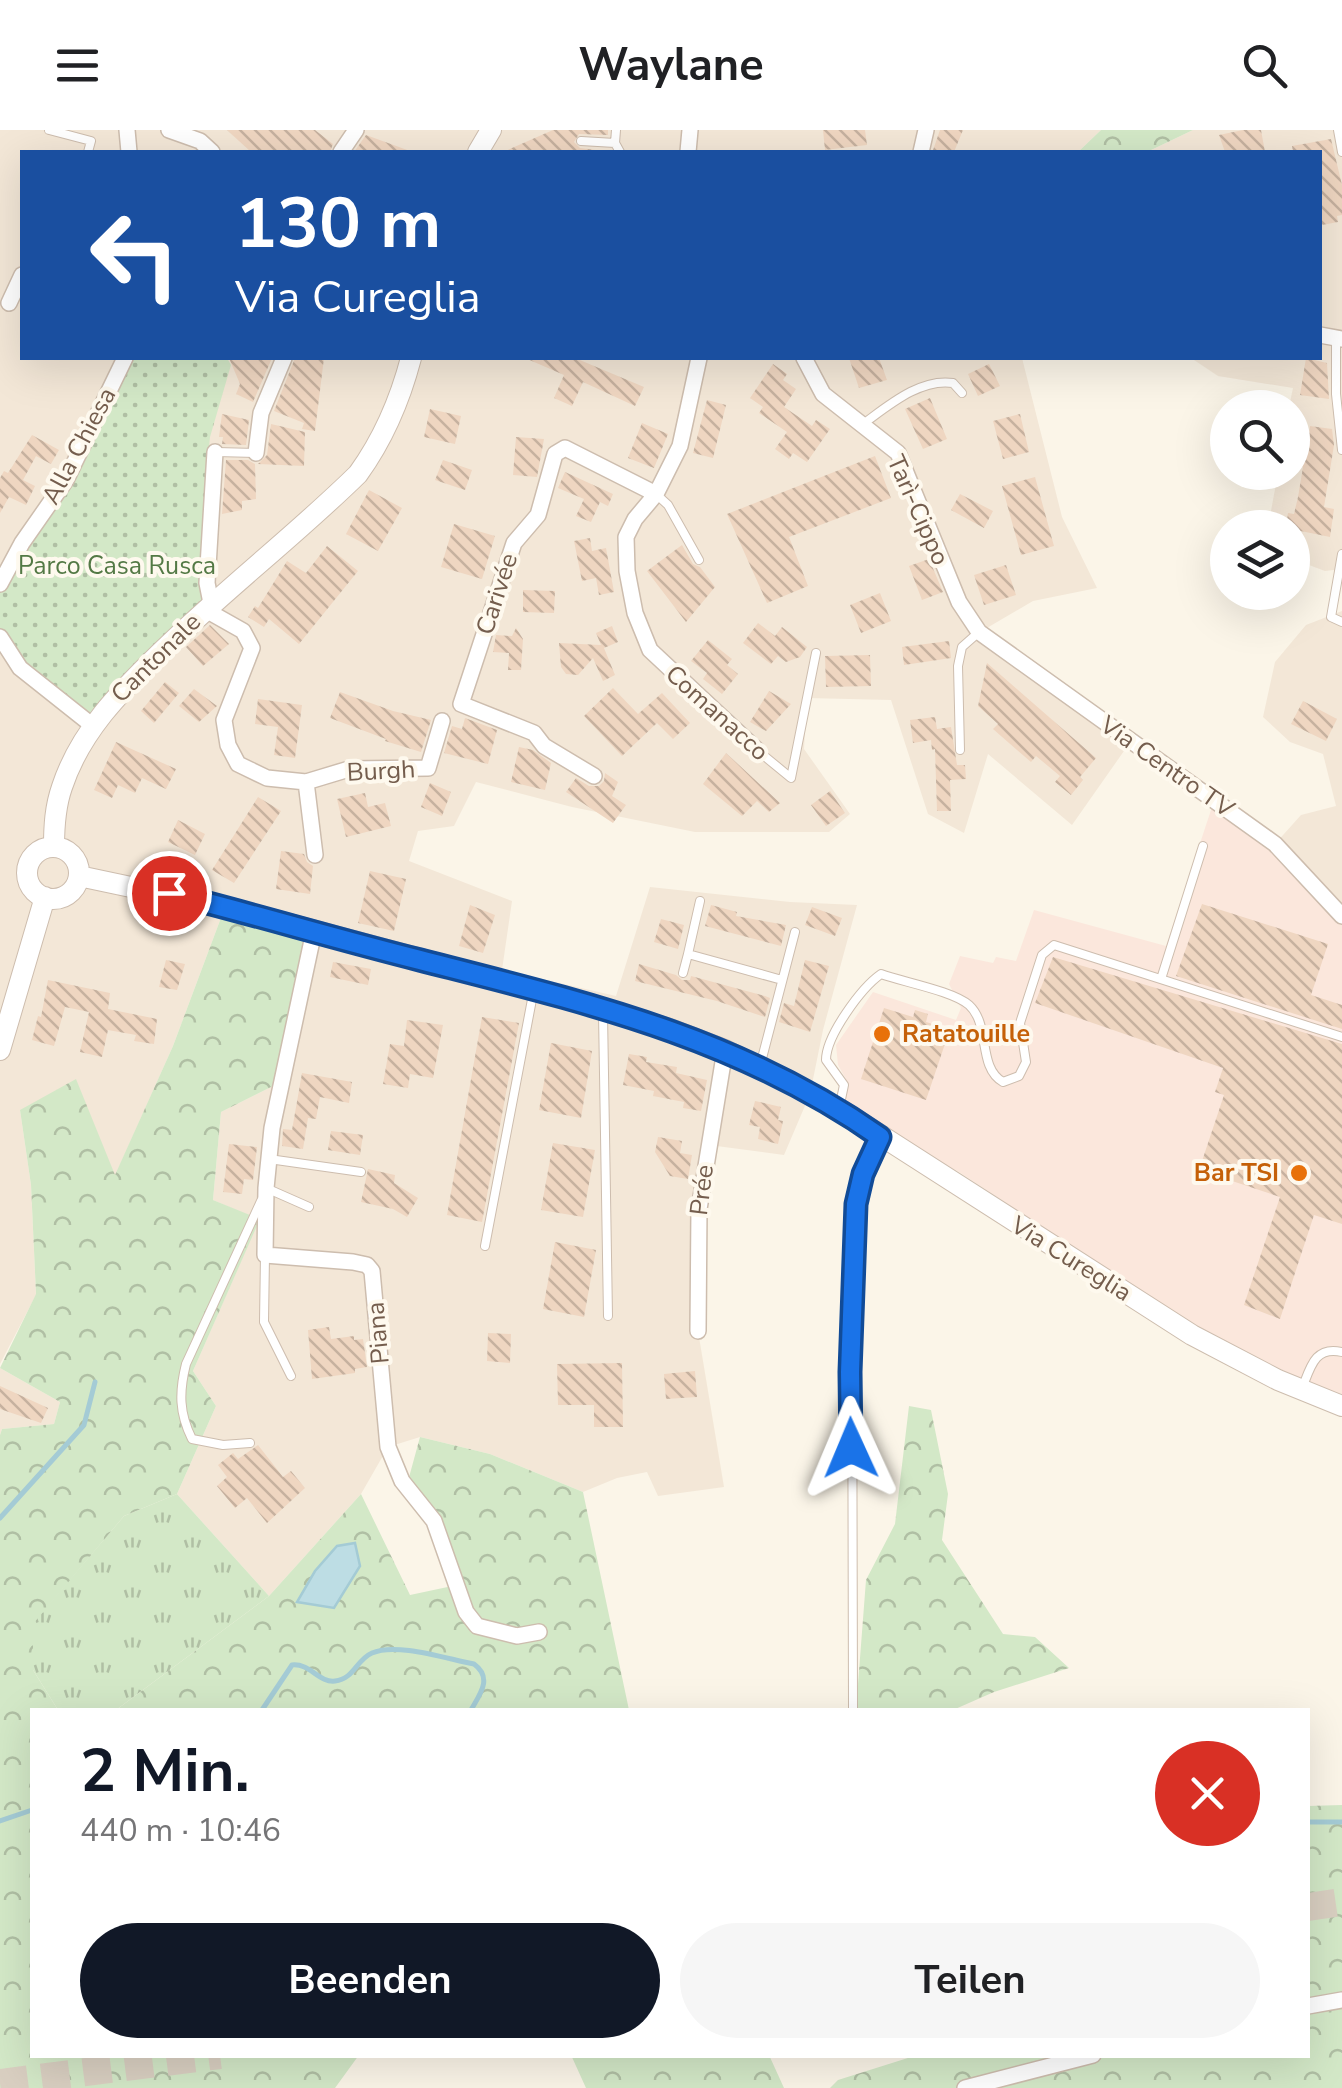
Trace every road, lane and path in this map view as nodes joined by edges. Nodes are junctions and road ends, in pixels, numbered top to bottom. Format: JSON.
{"nodes":[{"id":1,"x":49,"y":130,"type":"edge"},
{"id":2,"x":169,"y":130,"type":"edge"},
{"id":3,"x":616,"y":130,"type":"edge"},
{"id":4,"x":1338,"y":130,"type":"edge"},
{"id":5,"x":581,"y":141,"type":"dead end"},
{"id":6,"x":615,"y":142,"type":"junction"},
{"id":7,"x":89,"y":150,"type":"edge"},
{"id":8,"x":210,"y":150,"type":"edge"},
{"id":9,"x":619,"y":150,"type":"edge"},
{"id":10,"x":1342,"y":152,"type":"edge"},
{"id":11,"x":20,"y":279,"type":"edge"},
{"id":12,"x":10,"y":303,"type":"edge"},
{"id":13,"x":1333,"y":338,"type":"edge"},
{"id":14,"x":124,"y":360,"type":"edge"},
{"id":15,"x":283,"y":360,"type":"edge"},
{"id":16,"x":410,"y":360,"type":"edge"},
{"id":17,"x":699,"y":360,"type":"edge"},
{"id":18,"x":805,"y":360,"type":"edge"},
{"id":19,"x":962,"y":393,"type":"dead end"},
{"id":20,"x":862,"y":424,"type":"junction"},
{"id":21,"x":1342,"y":450,"type":"edge"},
{"id":22,"x":215,"y":452,"type":"joint"},
{"id":23,"x":256,"y":453,"type":"joint"},
{"id":24,"x":656,"y":494,"type":"junction"},
{"id":25,"x":1342,"y":554,"type":"edge"},
{"id":26,"x":699,"y":560,"type":"dead end"},
{"id":27,"x":0,"y":584,"type":"edge"},
{"id":28,"x":208,"y":606,"type":"junction"},
{"id":29,"x":1342,"y":622,"type":"edge"},
{"id":30,"x":979,"y":632,"type":"junction"},
{"id":31,"x":0,"y":637,"type":"edge"},
{"id":32,"x":816,"y":654,"type":"dead end"},
{"id":33,"x":442,"y":721,"type":"dead end"},
{"id":34,"x":93,"y":726,"type":"junction"},
{"id":35,"x":758,"y":750,"type":"joint"},
{"id":36,"x":960,"y":750,"type":"dead end"},
{"id":37,"x":594,"y":776,"type":"dead end"},
{"id":38,"x":306,"y":782,"type":"junction"},
{"id":39,"x":1203,"y":846,"type":"dead end"},
{"id":40,"x":54,"y":847,"type":"junction"},
{"id":41,"x":315,"y":856,"type":"dead end"},
{"id":42,"x":79,"y":876,"type":"junction"},
{"id":43,"x":45,"y":897,"type":"junction"},
{"id":44,"x":700,"y":901,"type":"dead end"},
{"id":45,"x":1342,"y":916,"type":"edge"},
{"id":46,"x":314,"y":931,"type":"junction"},
{"id":47,"x":796,"y":932,"type":"dead end"},
{"id":48,"x":688,"y":954,"type":"junction"},
{"id":49,"x":683,"y":974,"type":"dead end"},
{"id":50,"x":1161,"y":979,"type":"junction"},
{"id":51,"x":782,"y":980,"type":"junction"},
{"id":52,"x":534,"y":990,"type":"junction"},
{"id":53,"x":603,"y":1009,"type":"junction"},
{"id":54,"x":1342,"y":1038,"type":"edge"},
{"id":55,"x":0,"y":1050,"type":"edge"},
{"id":56,"x":725,"y":1050,"type":"junction"},
{"id":57,"x":760,"y":1066,"type":"junction"},
{"id":58,"x":838,"y":1108,"type":"junction"},
{"id":59,"x":880,"y":1137,"type":"junction"},
{"id":60,"x":268,"y":1159,"type":"junction"},
{"id":61,"x":361,"y":1172,"type":"dead end"},
{"id":62,"x":266,"y":1188,"type":"junction"},
{"id":63,"x":310,"y":1207,"type":"dead end"},
{"id":64,"x":484,"y":1246,"type":"dead end"},
{"id":65,"x":265,"y":1255,"type":"junction"},
{"id":66,"x":608,"y":1316,"type":"dead end"},
{"id":67,"x":698,"y":1331,"type":"dead end"},
{"id":68,"x":1342,"y":1352,"type":"edge"},
{"id":69,"x":291,"y":1376,"type":"dead end"},
{"id":70,"x":1302,"y":1390,"type":"junction"},
{"id":71,"x":1342,"y":1406,"type":"edge"},
{"id":72,"x":250,"y":1444,"type":"dead end"},
{"id":73,"x":539,"y":1632,"type":"dead end"},
{"id":74,"x":853,"y":1708,"type":"edge"},
{"id":75,"x":1342,"y":2000,"type":"edge"},
{"id":76,"x":1310,"y":2006,"type":"edge"},
{"id":77,"x":1081,"y":2058,"type":"edge"},
{"id":78,"x":965,"y":2088,"type":"edge"}],
"edges":[{"from":1,"to":7,"type":"lane"},
{"from":2,"to":8,"type":"street"},
{"from":3,"to":6,"type":"lane"},
{"from":4,"to":10,"type":"lane"},
{"from":5,"to":6,"type":"lane"},
{"from":6,"to":9,"type":"lane"},
{"from":11,"to":12,"type":"street"},
{"from":13,"to":21,"type":"lane"},
{"from":14,"to":27,"type":"street","name":"Alla Chiesa"},
{"from":15,"to":23,"type":"street"},
{"from":16,"to":28,"type":"street","name":"Cantonale"},
{"from":17,"to":24,"type":"street","name":"Comanacco"},
{"from":18,"to":20,"type":"street","name":"Tarì-Cippo"},
{"from":19,"to":20,"type":"lane"},
{"from":20,"to":30,"type":"street","name":"Tarì-Cippo"},
{"from":22,"to":23,"type":"lane"},
{"from":22,"to":28,"type":"street"},
{"from":24,"to":26,"type":"lane"},
{"from":24,"to":35,"type":"street","name":"Comanacco"},
{"from":24,"to":37,"type":"street","name":"Carivée"},
{"from":25,"to":29,"type":"lane"},
{"from":28,"to":34,"type":"street","name":"Cantonale"},
{"from":28,"to":38,"type":"street","name":"Burgh"},
{"from":30,"to":36,"type":"lane"},
{"from":30,"to":45,"type":"street","name":"Via Centro TV"},
{"from":31,"to":34,"type":"street"},
{"from":32,"to":35,"type":"lane","name":"Comanacco"},
{"from":33,"to":38,"type":"street","name":"Burgh"},
{"from":34,"to":40,"type":"street","name":"Cantonale"},
{"from":38,"to":41,"type":"street"},
{"from":39,"to":50,"type":"lane"},
{"from":40,"to":42,"type":"street"},
{"from":40,"to":43,"type":"street"},
{"from":42,"to":43,"type":"street"},
{"from":42,"to":46,"type":"street","name":"Via Cureglia"},
{"from":43,"to":55,"type":"street"},
{"from":44,"to":48,"type":"lane"},
{"from":46,"to":52,"type":"street","name":"Via Cureglia"},
{"from":46,"to":60,"type":"street"},
{"from":47,"to":51,"type":"lane"},
{"from":48,"to":49,"type":"lane"},
{"from":48,"to":51,"type":"lane"},
{"from":50,"to":54,"type":"lane"},
{"from":50,"to":58,"type":"lane"},
{"from":51,"to":57,"type":"lane"},
{"from":52,"to":53,"type":"street","name":"Via Cureglia"},
{"from":52,"to":64,"type":"lane"},
{"from":53,"to":56,"type":"street","name":"Via Cureglia"},
{"from":53,"to":66,"type":"lane"},
{"from":56,"to":57,"type":"street","name":"Via Cureglia"},
{"from":56,"to":67,"type":"street","name":"Prée"},
{"from":57,"to":58,"type":"street","name":"Via Cureglia"},
{"from":58,"to":59,"type":"street","name":"Via Cureglia"},
{"from":59,"to":70,"type":"street","name":"Via Cureglia"},
{"from":59,"to":74,"type":"lane"},
{"from":60,"to":61,"type":"lane"},
{"from":60,"to":62,"type":"street"},
{"from":62,"to":63,"type":"lane"},
{"from":62,"to":65,"type":"street"},
{"from":62,"to":72,"type":"lane"},
{"from":65,"to":69,"type":"lane"},
{"from":65,"to":73,"type":"street","name":"Piana"},
{"from":68,"to":70,"type":"lane"},
{"from":70,"to":71,"type":"street","name":"Via Cureglia"},
{"from":75,"to":76,"type":"street"},
{"from":77,"to":78,"type":"street"}]}
